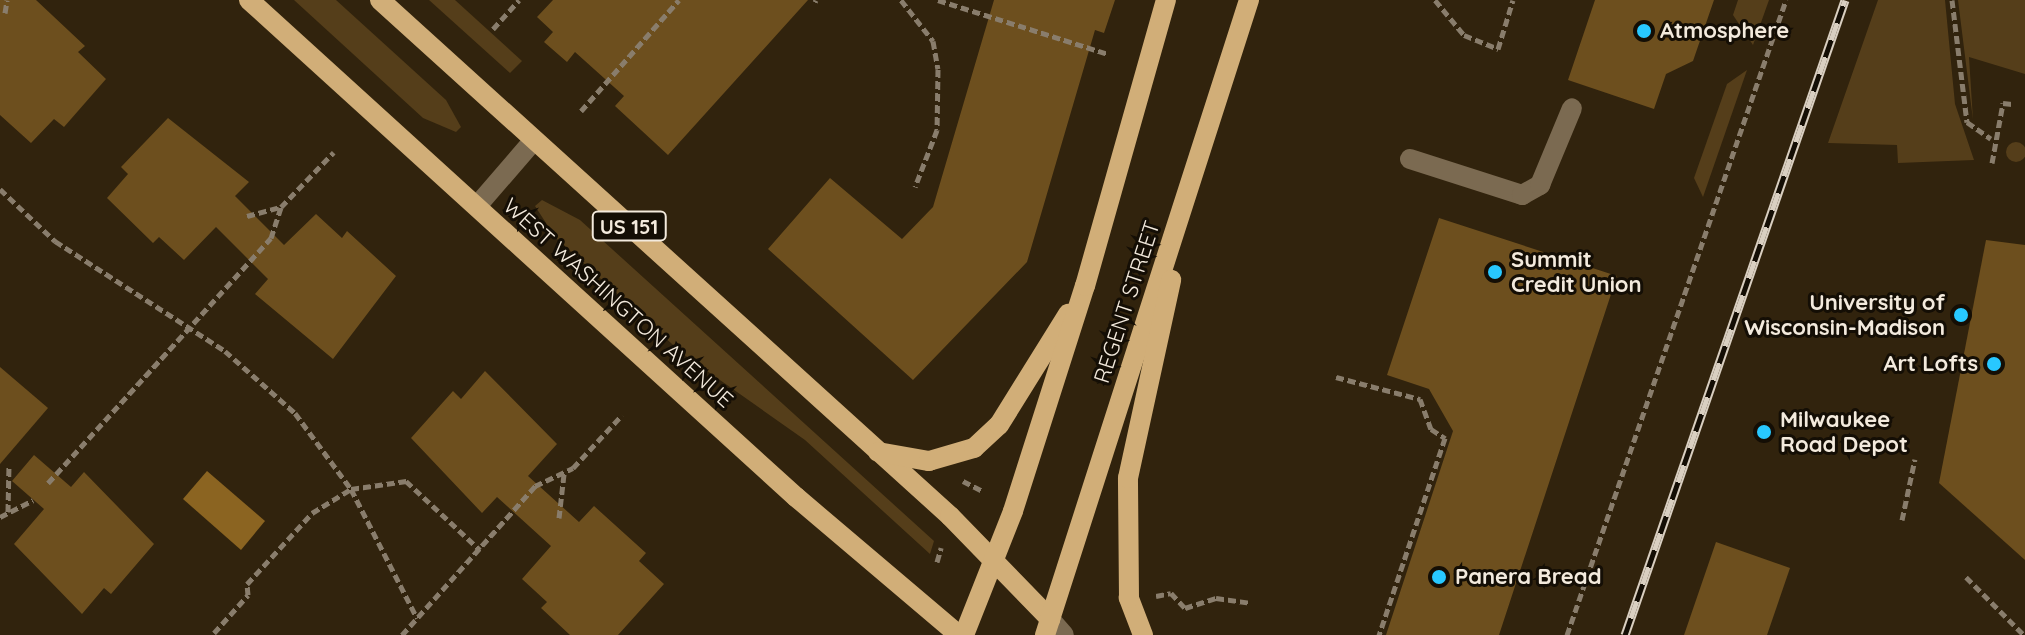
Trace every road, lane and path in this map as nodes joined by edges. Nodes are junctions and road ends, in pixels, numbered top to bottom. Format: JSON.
{"nodes":[{"id":1,"x":7,"y":0,"type":"edge"},
{"id":2,"x":249,"y":0,"type":"edge"},
{"id":3,"x":380,"y":0,"type":"edge"},
{"id":4,"x":519,"y":0,"type":"edge"},
{"id":5,"x":679,"y":0,"type":"edge"},
{"id":6,"x":901,"y":0,"type":"edge"},
{"id":7,"x":938,"y":0,"type":"edge"},
{"id":8,"x":1166,"y":0,"type":"edge"},
{"id":9,"x":1249,"y":0,"type":"edge"},
{"id":10,"x":1435,"y":0,"type":"edge"},
{"id":11,"x":1513,"y":0,"type":"edge"},
{"id":12,"x":1786,"y":0,"type":"edge"},
{"id":13,"x":1952,"y":0,"type":"edge"},
{"id":14,"x":5,"y":13,"type":"dead end"},
{"id":15,"x":493,"y":29,"type":"dead end"},
{"id":16,"x":1108,"y":54,"type":"dead end"},
{"id":17,"x":2012,"y":104,"type":"dead end"},
{"id":18,"x":1572,"y":108,"type":"dead end"},
{"id":19,"x":581,"y":111,"type":"dead end"},
{"id":20,"x":1991,"y":139,"type":"junction"},
{"id":21,"x":534,"y":140,"type":"junction"},
{"id":22,"x":334,"y":152,"type":"dead end"},
{"id":23,"x":1410,"y":159,"type":"dead end"},
{"id":24,"x":1992,"y":163,"type":"dead end"},
{"id":25,"x":1194,"y":174,"type":"junction"},
{"id":26,"x":915,"y":187,"type":"dead end"},
{"id":27,"x":0,"y":189,"type":"edge"},
{"id":28,"x":477,"y":206,"type":"junction"},
{"id":29,"x":281,"y":207,"type":"junction"},
{"id":30,"x":247,"y":216,"type":"dead end"},
{"id":31,"x":1085,"y":286,"type":"junction"},
{"id":32,"x":189,"y":328,"type":"junction"},
{"id":33,"x":1336,"y":377,"type":"dead end"},
{"id":34,"x":622,"y":415,"type":"dead end"},
{"id":35,"x":878,"y":452,"type":"junction"},
{"id":36,"x":1915,"y":459,"type":"dead end"},
{"id":37,"x":9,"y":466,"type":"dead end"},
{"id":38,"x":564,"y":474,"type":"junction"},
{"id":39,"x":964,"y":482,"type":"dead end"},
{"id":40,"x":48,"y":483,"type":"dead end"},
{"id":41,"x":351,"y":489,"type":"junction"},
{"id":42,"x":983,"y":491,"type":"dead end"},
{"id":43,"x":33,"y":500,"type":"dead end"},
{"id":44,"x":8,"y":512,"type":"junction"},
{"id":45,"x":0,"y":517,"type":"edge"},
{"id":46,"x":559,"y":518,"type":"dead end"},
{"id":47,"x":1902,"y":520,"type":"dead end"},
{"id":48,"x":941,"y":548,"type":"dead end"},
{"id":49,"x":480,"y":550,"type":"junction"},
{"id":50,"x":993,"y":561,"type":"junction"},
{"id":51,"x":937,"y":562,"type":"dead end"},
{"id":52,"x":1966,"y":577,"type":"dead end"},
{"id":53,"x":1151,"y":597,"type":"dead end"},
{"id":54,"x":1251,"y":603,"type":"dead end"},
{"id":55,"x":417,"y":618,"type":"junction"},
{"id":56,"x":1053,"y":630,"type":"edge"},
{"id":57,"x":214,"y":633,"type":"dead end"},
{"id":58,"x":402,"y":635,"type":"edge"},
{"id":59,"x":962,"y":635,"type":"edge"},
{"id":60,"x":1143,"y":635,"type":"edge"},
{"id":61,"x":1379,"y":635,"type":"edge"},
{"id":62,"x":1567,"y":635,"type":"edge"},
{"id":63,"x":2024,"y":635,"type":"edge"}],
"edges":[{"from":1,"to":14,"type":"path"},
{"from":2,"to":28,"type":"main road","name":"WEST WASHINGTON AVENUE"},
{"from":3,"to":21,"type":"main road","number":"US 151"},
{"from":4,"to":15,"type":"path"},
{"from":5,"to":19,"type":"path"},
{"from":6,"to":26,"type":"path"},
{"from":7,"to":16,"type":"path"},
{"from":8,"to":31,"type":"main road","name":"REGENT STREET"},
{"from":9,"to":25,"type":"main road","name":"REGENT STREET"},
{"from":10,"to":11,"type":"path"},
{"from":12,"to":62,"type":"path"},
{"from":13,"to":20,"type":"path"},
{"from":17,"to":20,"type":"path"},
{"from":18,"to":23,"type":"lane"},
{"from":20,"to":24,"type":"path"},
{"from":21,"to":28,"type":"lane"},
{"from":21,"to":35,"type":"main road","number":"US 151"},
{"from":22,"to":29,"type":"path"},
{"from":25,"to":56,"type":"main road","name":"REGENT STREET"},
{"from":25,"to":60,"type":"main road"},
{"from":27,"to":32,"type":"path"},
{"from":28,"to":59,"type":"main road","name":"WEST WASHINGTON AVENUE"},
{"from":29,"to":30,"type":"path"},
{"from":29,"to":32,"type":"path"},
{"from":31,"to":35,"type":"main road"},
{"from":31,"to":50,"type":"main road","name":"REGENT STREET"},
{"from":32,"to":40,"type":"path"},
{"from":32,"to":41,"type":"path"},
{"from":33,"to":61,"type":"path"},
{"from":34,"to":38,"type":"path"},
{"from":35,"to":50,"type":"main road","number":"US 151"},
{"from":36,"to":47,"type":"path"},
{"from":37,"to":44,"type":"path"},
{"from":38,"to":46,"type":"path"},
{"from":38,"to":49,"type":"path"},
{"from":39,"to":42,"type":"path"},
{"from":41,"to":49,"type":"path"},
{"from":41,"to":55,"type":"path"},
{"from":41,"to":57,"type":"path"},
{"from":43,"to":44,"type":"path"},
{"from":44,"to":45,"type":"path"},
{"from":48,"to":51,"type":"path"},
{"from":49,"to":55,"type":"path"},
{"from":50,"to":56,"type":"main road","number":"US 151"},
{"from":50,"to":59,"type":"main road","name":"REGENT STREET"},
{"from":52,"to":63,"type":"path"},
{"from":53,"to":54,"type":"path"},
{"from":55,"to":58,"type":"path"}]}
